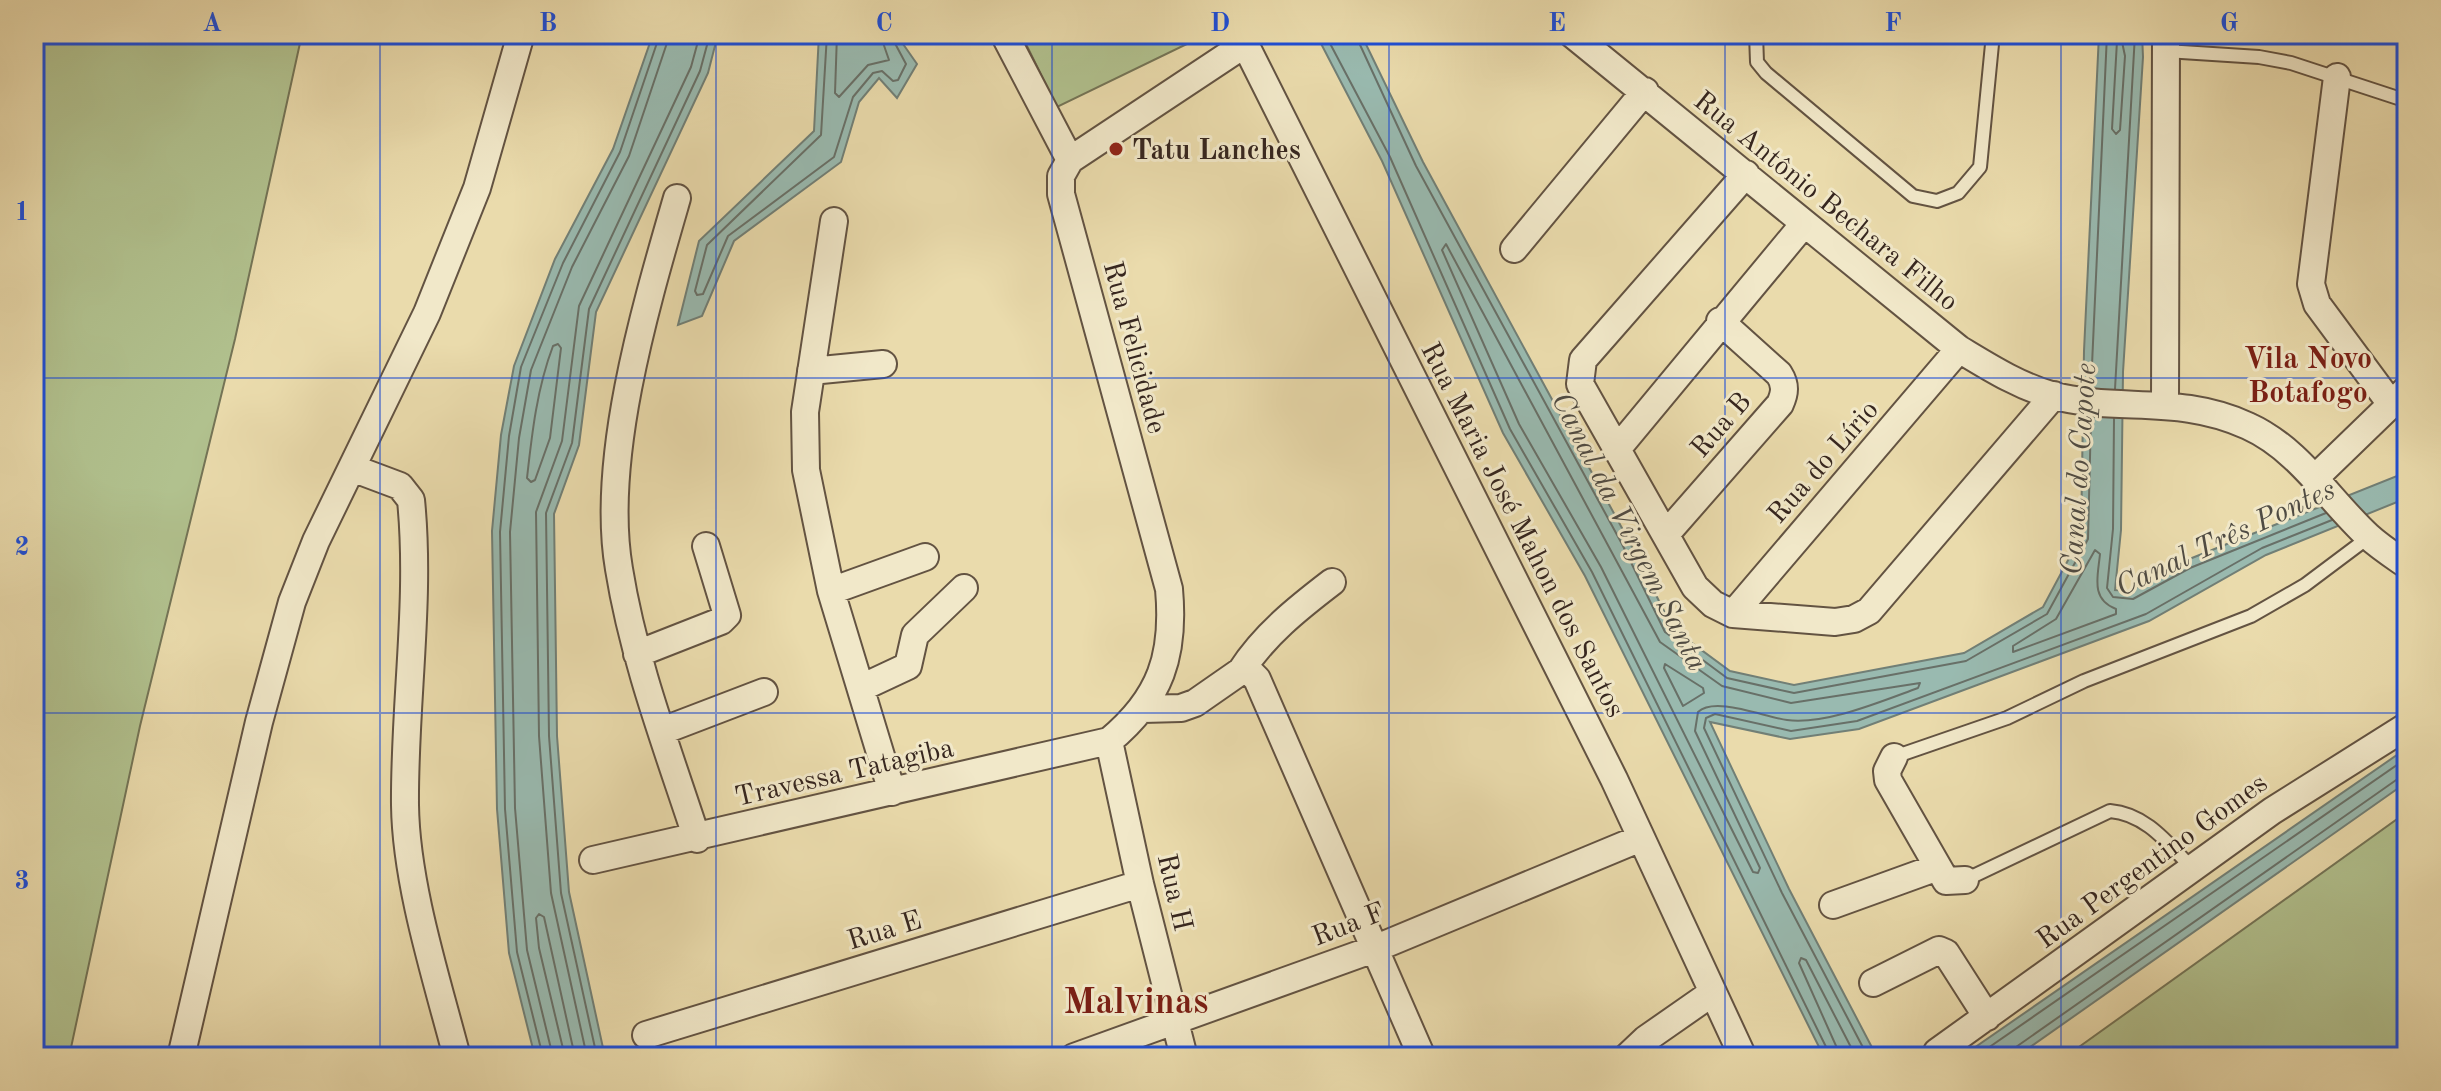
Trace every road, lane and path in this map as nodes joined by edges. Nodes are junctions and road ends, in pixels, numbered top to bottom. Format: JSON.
{"nodes":[{"id":1,"x":521,"y":34,"type":"edge"},
{"id":2,"x":1004,"y":34,"type":"edge"},
{"id":3,"x":1572,"y":34,"type":"edge"},
{"id":4,"x":1756,"y":34,"type":"edge"},
{"id":5,"x":1993,"y":34,"type":"edge"},
{"id":6,"x":1243,"y":39,"type":"edge"},
{"id":7,"x":2166,"y":42,"type":"edge"},
{"id":8,"x":2337,"y":77,"type":"junction"},
{"id":9,"x":1645,"y":91,"type":"junction"},
{"id":10,"x":2407,"y":101,"type":"edge"},
{"id":11,"x":1070,"y":160,"type":"junction"},
{"id":12,"x":1746,"y":174,"type":"junction"},
{"id":13,"x":677,"y":198,"type":"dead end"},
{"id":14,"x":834,"y":221,"type":"dead end"},
{"id":15,"x":1803,"y":225,"type":"junction"},
{"id":16,"x":1514,"y":249,"type":"dead end"},
{"id":17,"x":1720,"y":321,"type":"junction"},
{"id":18,"x":1959,"y":349,"type":"junction"},
{"id":19,"x":883,"y":364,"type":"dead end"},
{"id":20,"x":811,"y":371,"type":"junction"},
{"id":21,"x":2054,"y":395,"type":"junction"},
{"id":22,"x":2399,"y":397,"type":"edge"},
{"id":23,"x":2155,"y":403,"type":"junction"},
{"id":24,"x":1618,"y":448,"type":"junction"},
{"id":25,"x":352,"y":468,"type":"junction"},
{"id":26,"x":2316,"y":477,"type":"junction"},
{"id":27,"x":1667,"y":533,"type":"junction"},
{"id":28,"x":2366,"y":534,"type":"junction"},
{"id":29,"x":706,"y":546,"type":"dead end"},
{"id":30,"x":925,"y":557,"type":"dead end"},
{"id":31,"x":2407,"y":565,"type":"edge"},
{"id":32,"x":1332,"y":582,"type":"dead end"},
{"id":33,"x":964,"y":588,"type":"dead end"},
{"id":34,"x":831,"y":591,"type":"junction"},
{"id":35,"x":1733,"y":614,"type":"junction"},
{"id":36,"x":637,"y":654,"type":"junction"},
{"id":37,"x":1241,"y":671,"type":"junction"},
{"id":38,"x":861,"y":688,"type":"junction"},
{"id":39,"x":764,"y":692,"type":"dead end"},
{"id":40,"x":1143,"y":709,"type":"junction"},
{"id":41,"x":2407,"y":726,"type":"edge"},
{"id":42,"x":662,"y":731,"type":"junction"},
{"id":43,"x":1109,"y":741,"type":"junction"},
{"id":44,"x":1894,"y":757,"type":"joint"},
{"id":45,"x":892,"y":792,"type":"junction"},
{"id":46,"x":1641,"y":838,"type":"junction"},
{"id":47,"x":697,"y":839,"type":"junction"},
{"id":48,"x":593,"y":860,"type":"dead end"},
{"id":49,"x":1938,"y":867,"type":"junction"},
{"id":50,"x":2193,"y":869,"type":"junction"},
{"id":51,"x":1965,"y":880,"type":"joint"},
{"id":52,"x":1140,"y":884,"type":"junction"},
{"id":53,"x":1833,"y":905,"type":"dead end"},
{"id":54,"x":1374,"y":949,"type":"junction"},
{"id":55,"x":1873,"y":983,"type":"dead end"},
{"id":56,"x":1712,"y":993,"type":"junction"},
{"id":57,"x":1987,"y":1017,"type":"junction"},
{"id":58,"x":1174,"y":1021,"type":"junction"},
{"id":59,"x":646,"y":1035,"type":"dead end"},
{"id":60,"x":1937,"y":1052,"type":"dead end"},
{"id":61,"x":181,"y":1057,"type":"edge"},
{"id":62,"x":457,"y":1057,"type":"edge"},
{"id":63,"x":1074,"y":1057,"type":"edge"},
{"id":64,"x":1184,"y":1057,"type":"edge"},
{"id":65,"x":1422,"y":1057,"type":"edge"},
{"id":66,"x":1627,"y":1057,"type":"edge"},
{"id":67,"x":1743,"y":1057,"type":"edge"}],
"edges":[{"from":1,"to":25,"type":"street"},
{"from":2,"to":11,"type":"street"},
{"from":3,"to":9,"type":"street","name":"Rua Antônio Bechara Filho"},
{"from":4,"to":5,"type":"lane"},
{"from":6,"to":11,"type":"street"},
{"from":6,"to":46,"type":"street","name":"Rua Maria José Mahon dos Santos"},
{"from":7,"to":8,"type":"lane"},
{"from":7,"to":23,"type":"street"},
{"from":8,"to":10,"type":"lane"},
{"from":8,"to":22,"type":"street"},
{"from":9,"to":12,"type":"street","name":"Rua Antônio Bechara Filho"},
{"from":9,"to":16,"type":"street"},
{"from":11,"to":40,"type":"street","name":"Rua Felicidade"},
{"from":12,"to":15,"type":"street","name":"Rua Antônio Bechara Filho"},
{"from":12,"to":24,"type":"street"},
{"from":13,"to":36,"type":"street"},
{"from":14,"to":20,"type":"street"},
{"from":15,"to":17,"type":"street"},
{"from":15,"to":18,"type":"street","name":"Rua Antônio Bechara Filho"},
{"from":17,"to":24,"type":"street"},
{"from":17,"to":27,"type":"street","name":"Rua B"},
{"from":18,"to":21,"type":"street","name":"Rua Antônio Bechara Filho"},
{"from":18,"to":35,"type":"street","name":"Rua do Lírio"},
{"from":19,"to":20,"type":"street"},
{"from":20,"to":34,"type":"street"},
{"from":21,"to":23,"type":"street","name":"Rua Antônio Bechara Filho"},
{"from":21,"to":35,"type":"street"},
{"from":22,"to":26,"type":"street"},
{"from":23,"to":26,"type":"street","name":"Rua Antônio Bechara Filho"},
{"from":24,"to":27,"type":"street"},
{"from":25,"to":61,"type":"street"},
{"from":25,"to":62,"type":"street"},
{"from":26,"to":28,"type":"street","name":"Rua Antônio Bechara Filho"},
{"from":27,"to":35,"type":"street"},
{"from":28,"to":31,"type":"street","name":"Rua Antônio Bechara Filho"},
{"from":28,"to":44,"type":"lane"},
{"from":29,"to":36,"type":"street"},
{"from":30,"to":34,"type":"street"},
{"from":32,"to":37,"type":"street"},
{"from":33,"to":38,"type":"street"},
{"from":34,"to":38,"type":"street"},
{"from":36,"to":42,"type":"street"},
{"from":37,"to":40,"type":"street"},
{"from":37,"to":54,"type":"street"},
{"from":38,"to":45,"type":"street"},
{"from":39,"to":42,"type":"street"},
{"from":40,"to":43,"type":"street","name":"Rua Felicidade"},
{"from":41,"to":50,"type":"street","name":"Rua Pergentino Gomes"},
{"from":42,"to":47,"type":"street"},
{"from":43,"to":45,"type":"street","name":"Travessa Tatagiba"},
{"from":43,"to":52,"type":"street","name":"Rua H"},
{"from":44,"to":49,"type":"street"},
{"from":45,"to":47,"type":"street","name":"Travessa Tatagiba"},
{"from":46,"to":54,"type":"street","name":"Rua F"},
{"from":46,"to":56,"type":"street","name":"Rua Maria José Mahon dos Santos"},
{"from":47,"to":48,"type":"street","name":"Travessa Tatagiba"},
{"from":49,"to":51,"type":"street"},
{"from":49,"to":53,"type":"street"},
{"from":50,"to":51,"type":"lane"},
{"from":50,"to":57,"type":"street","name":"Rua Pergentino Gomes"},
{"from":52,"to":58,"type":"street","name":"Rua H"},
{"from":52,"to":59,"type":"street","name":"Rua E"},
{"from":54,"to":58,"type":"street","name":"Rua F"},
{"from":54,"to":65,"type":"street"},
{"from":55,"to":57,"type":"street"},
{"from":56,"to":66,"type":"street"},
{"from":56,"to":67,"type":"street","name":"Rua Maria José Mahon dos Santos"},
{"from":57,"to":60,"type":"street","name":"Rua Pergentino Gomes"},
{"from":58,"to":63,"type":"street","name":"Rua F"},
{"from":58,"to":64,"type":"street","name":"Rua H"}]}
